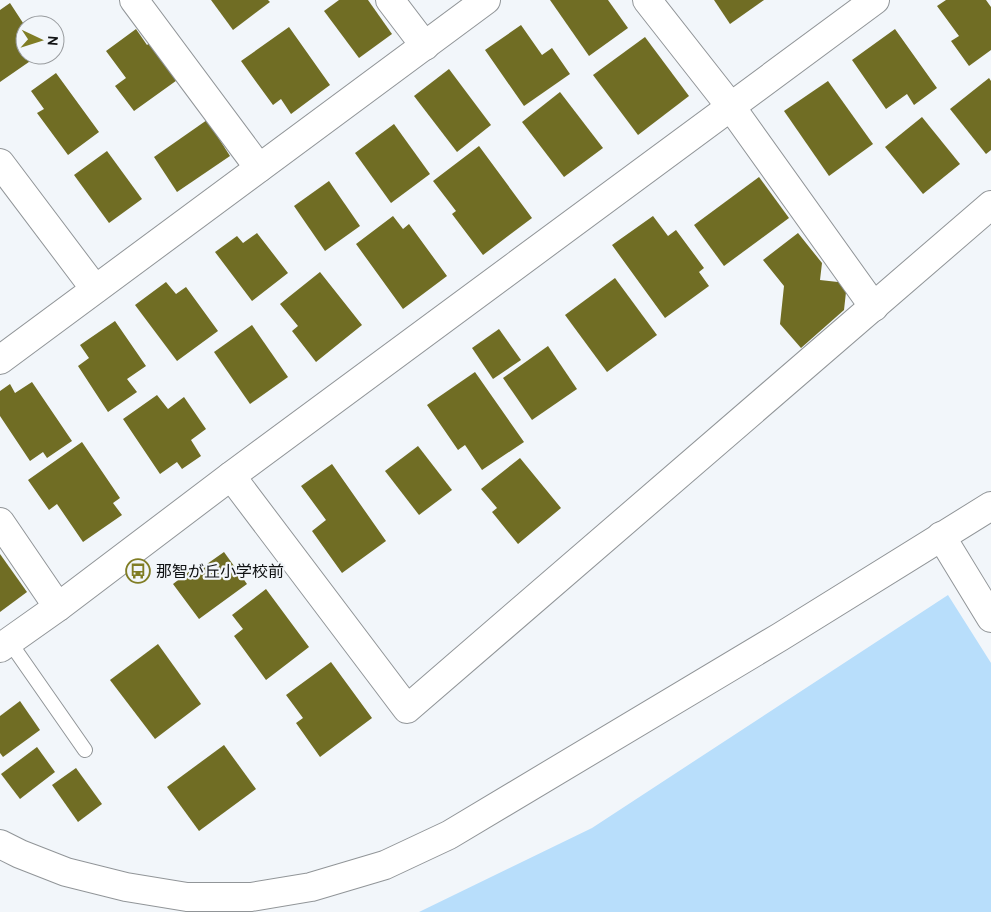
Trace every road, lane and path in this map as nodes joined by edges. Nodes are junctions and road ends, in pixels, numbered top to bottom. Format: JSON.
{"nodes":[{"id":1,"x":134,"y":0,"type":"edge"},
{"id":2,"x":390,"y":0,"type":"edge"},
{"id":3,"x":486,"y":0,"type":"edge"},
{"id":4,"x":647,"y":0,"type":"edge"},
{"id":5,"x":875,"y":0,"type":"edge"},
{"id":6,"x":424,"y":46,"type":"junction"},
{"id":7,"x":731,"y":107,"type":"junction"},
{"id":8,"x":0,"y":163,"type":"edge"},
{"id":9,"x":259,"y":168,"type":"junction"},
{"id":10,"x":991,"y":205,"type":"edge"},
{"id":11,"x":95,"y":289,"type":"junction"},
{"id":12,"x":874,"y":307,"type":"junction"},
{"id":13,"x":0,"y":360,"type":"edge"},
{"id":14,"x":231,"y":476,"type":"junction"},
{"id":15,"x":991,"y":506,"type":"edge"},
{"id":16,"x":0,"y":522,"type":"edge"},
{"id":17,"x":941,"y":536,"type":"junction"},
{"id":18,"x":58,"y":607,"type":"junction"},
{"id":19,"x":991,"y":618,"type":"edge"},
{"id":20,"x":5,"y":645,"type":"edge"},
{"id":21,"x":85,"y":750,"type":"dead end"},
{"id":22,"x":0,"y":844,"type":"edge"}],
"edges":[{"from":1,"to":9,"type":"street"},
{"from":2,"to":6,"type":"street"},
{"from":3,"to":6,"type":"street"},
{"from":4,"to":7,"type":"street"},
{"from":5,"to":7,"type":"street"},
{"from":6,"to":9,"type":"street"},
{"from":7,"to":12,"type":"street"},
{"from":7,"to":14,"type":"street"},
{"from":8,"to":11,"type":"street"},
{"from":9,"to":11,"type":"street"},
{"from":10,"to":12,"type":"street"},
{"from":11,"to":13,"type":"street"},
{"from":12,"to":14,"type":"street"},
{"from":14,"to":18,"type":"street"},
{"from":15,"to":17,"type":"street"},
{"from":16,"to":18,"type":"street"},
{"from":17,"to":19,"type":"street"},
{"from":17,"to":22,"type":"street"},
{"from":18,"to":20,"type":"street"},
{"from":20,"to":21,"type":"lane"}]}
